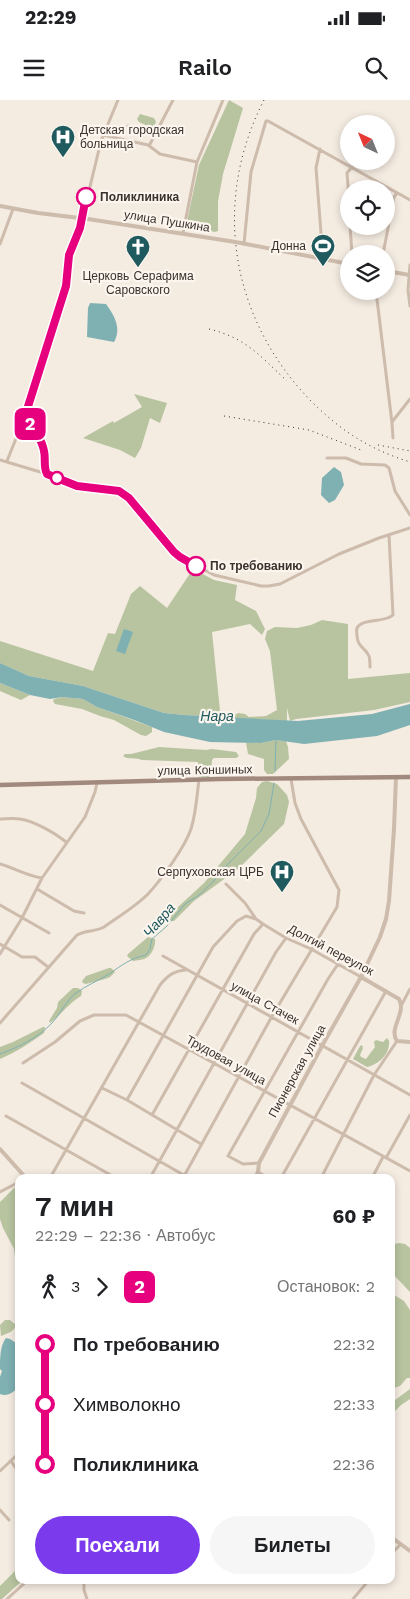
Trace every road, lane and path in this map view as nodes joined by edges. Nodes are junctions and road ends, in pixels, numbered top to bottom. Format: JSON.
{"nodes":[{"id":1,"x":118,"y":100,"type":"edge"},
{"id":2,"x":173,"y":100,"type":"edge"},
{"id":3,"x":223,"y":100,"type":"edge"},
{"id":4,"x":128,"y":126,"type":"dead end"},
{"id":5,"x":156,"y":134,"type":"junction"},
{"id":6,"x":103,"y":135,"type":"junction"},
{"id":7,"x":149,"y":146,"type":"junction"},
{"id":8,"x":320,"y":149,"type":"junction"},
{"id":9,"x":340,"y":160,"type":"edge"},
{"id":10,"x":197,"y":162,"type":"junction"},
{"id":11,"x":357,"y":170,"type":"edge"},
{"id":12,"x":397,"y":193,"type":"junction"},
{"id":13,"x":410,"y":200,"type":"edge"},
{"id":14,"x":0,"y":206,"type":"edge"},
{"id":15,"x":13,"y":209,"type":"junction"},
{"id":16,"x":82,"y":219,"type":"junction"},
{"id":17,"x":182,"y":233,"type":"junction"},
{"id":18,"x":0,"y":244,"type":"edge"},
{"id":19,"x":243,"y":244,"type":"junction"},
{"id":20,"x":385,"y":245,"type":"edge"},
{"id":21,"x":322,"y":259,"type":"junction"},
{"id":22,"x":340,"y":262,"type":"edge"},
{"id":23,"x":410,"y":265,"type":"edge"},
{"id":24,"x":395,"y":272,"type":"edge"},
{"id":25,"x":410,"y":275,"type":"edge"},
{"id":26,"x":377,"y":300,"type":"edge"},
{"id":27,"x":410,"y":306,"type":"edge"},
{"id":28,"x":410,"y":400,"type":"edge"},
{"id":29,"x":25,"y":416,"type":"junction"},
{"id":30,"x":392,"y":423,"type":"junction"},
{"id":31,"x":393,"y":438,"type":"dead end"},
{"id":32,"x":327,"y":458,"type":"dead end"},
{"id":33,"x":0,"y":460,"type":"edge"},
{"id":34,"x":7,"y":461,"type":"junction"},
{"id":35,"x":47,"y":474,"type":"junction"},
{"id":36,"x":410,"y":515,"type":"edge"},
{"id":37,"x":410,"y":528,"type":"edge"},
{"id":38,"x":389,"y":535,"type":"junction"},
{"id":39,"x":370,"y":668,"type":"dead end"},
{"id":40,"x":396,"y":777,"type":"junction"},
{"id":41,"x":410,"y":777,"type":"edge"},
{"id":42,"x":291,"y":779,"type":"junction"},
{"id":43,"x":199,"y":780,"type":"junction"},
{"id":44,"x":97,"y":783,"type":"junction"},
{"id":45,"x":0,"y":784,"type":"edge"},
{"id":46,"x":0,"y":819,"type":"edge"},
{"id":47,"x":66,"y":842,"type":"junction"},
{"id":48,"x":0,"y":864,"type":"edge"},
{"id":49,"x":42,"y":878,"type":"junction"},
{"id":50,"x":226,"y":884,"type":"dead end"},
{"id":51,"x":37,"y":889,"type":"junction"},
{"id":52,"x":0,"y":905,"type":"edge"},
{"id":53,"x":84,"y":914,"type":"dead end"},
{"id":54,"x":22,"y":918,"type":"junction"},
{"id":55,"x":256,"y":919,"type":"junction"},
{"id":56,"x":263,"y":924,"type":"junction"},
{"id":57,"x":49,"y":933,"type":"dead end"},
{"id":58,"x":286,"y":938,"type":"junction"},
{"id":59,"x":0,"y":944,"type":"edge"},
{"id":60,"x":5,"y":947,"type":"junction"},
{"id":61,"x":311,"y":949,"type":"junction"},
{"id":62,"x":0,"y":954,"type":"edge"},
{"id":63,"x":163,"y":956,"type":"dead end"},
{"id":64,"x":338,"y":964,"type":"junction"},
{"id":65,"x":48,"y":966,"type":"junction"},
{"id":66,"x":187,"y":970,"type":"junction"},
{"id":67,"x":198,"y":976,"type":"junction"},
{"id":68,"x":361,"y":977,"type":"junction"},
{"id":69,"x":410,"y":989,"type":"edge"},
{"id":70,"x":222,"y":990,"type":"junction"},
{"id":71,"x":386,"y":991,"type":"junction"},
{"id":72,"x":248,"y":1004,"type":"junction"},
{"id":73,"x":402,"y":1004,"type":"junction"},
{"id":74,"x":272,"y":1018,"type":"junction"},
{"id":75,"x":140,"y":1021,"type":"junction"},
{"id":76,"x":0,"y":1023,"type":"edge"},
{"id":77,"x":298,"y":1032,"type":"junction"},
{"id":78,"x":165,"y":1035,"type":"junction"},
{"id":79,"x":397,"y":1041,"type":"junction"},
{"id":80,"x":410,"y":1042,"type":"edge"},
{"id":81,"x":322,"y":1046,"type":"junction"},
{"id":82,"x":190,"y":1049,"type":"junction"},
{"id":83,"x":348,"y":1060,"type":"junction"},
{"id":84,"x":23,"y":1063,"type":"dead end"},
{"id":85,"x":215,"y":1063,"type":"junction"},
{"id":86,"x":374,"y":1075,"type":"junction"},
{"id":87,"x":239,"y":1076,"type":"junction"},
{"id":88,"x":22,"y":1083,"type":"dead end"},
{"id":89,"x":102,"y":1088,"type":"junction"},
{"id":90,"x":264,"y":1091,"type":"junction"},
{"id":91,"x":410,"y":1095,"type":"edge"},
{"id":92,"x":127,"y":1100,"type":"junction"},
{"id":93,"x":290,"y":1105,"type":"junction"},
{"id":94,"x":152,"y":1115,"type":"junction"},
{"id":95,"x":410,"y":1115,"type":"edge"},
{"id":96,"x":6,"y":1116,"type":"dead end"},
{"id":97,"x":85,"y":1118,"type":"junction"},
{"id":98,"x":315,"y":1120,"type":"junction"},
{"id":99,"x":178,"y":1130,"type":"junction"},
{"id":100,"x":343,"y":1135,"type":"junction"},
{"id":101,"x":201,"y":1144,"type":"junction"},
{"id":102,"x":0,"y":1149,"type":"edge"},
{"id":103,"x":66,"y":1150,"type":"junction"},
{"id":104,"x":384,"y":1158,"type":"junction"},
{"id":105,"x":159,"y":1161,"type":"junction"},
{"id":106,"x":259,"y":1163,"type":"junction"},
{"id":107,"x":410,"y":1171,"type":"edge"},
{"id":108,"x":258,"y":1172,"type":"joint"},
{"id":109,"x":23,"y":1174,"type":"edge"},
{"id":110,"x":52,"y":1174,"type":"edge"},
{"id":111,"x":110,"y":1174,"type":"edge"},
{"id":112,"x":152,"y":1174,"type":"edge"},
{"id":113,"x":180,"y":1174,"type":"edge"},
{"id":114,"x":184,"y":1174,"type":"edge"},
{"id":115,"x":261,"y":1174,"type":"edge"},
{"id":116,"x":283,"y":1174,"type":"edge"},
{"id":117,"x":323,"y":1174,"type":"edge"},
{"id":118,"x":374,"y":1174,"type":"edge"},
{"id":119,"x":15,"y":1184,"type":"edge"},
{"id":120,"x":0,"y":1192,"type":"edge"},
{"id":121,"x":15,"y":1457,"type":"edge"},
{"id":122,"x":10,"y":1461,"type":"junction"},
{"id":123,"x":15,"y":1468,"type":"edge"},
{"id":124,"x":0,"y":1471,"type":"edge"},
{"id":125,"x":0,"y":1510,"type":"edge"},
{"id":126,"x":9,"y":1520,"type":"dead end"},
{"id":127,"x":395,"y":1541,"type":"edge"},
{"id":128,"x":400,"y":1545,"type":"junction"},
{"id":129,"x":395,"y":1550,"type":"edge"},
{"id":130,"x":410,"y":1552,"type":"edge"},
{"id":131,"x":24,"y":1584,"type":"edge"},
{"id":132,"x":84,"y":1584,"type":"edge"},
{"id":133,"x":366,"y":1584,"type":"edge"},
{"id":134,"x":7,"y":1599,"type":"edge"},
{"id":135,"x":87,"y":1599,"type":"edge"},
{"id":136,"x":353,"y":1599,"type":"edge"}],
"edges":[{"from":1,"to":6,"type":"street"},
{"from":2,"to":5,"type":"street"},
{"from":3,"to":10,"type":"street"},
{"from":4,"to":5,"type":"street"},
{"from":5,"to":7,"type":"street"},
{"from":6,"to":7,"type":"street"},
{"from":6,"to":16,"type":"street"},
{"from":7,"to":10,"type":"street"},
{"from":8,"to":9,"type":"street"},
{"from":8,"to":19,"type":"street"},
{"from":8,"to":21,"type":"street"},
{"from":10,"to":17,"type":"street"},
{"from":11,"to":12,"type":"street"},
{"from":12,"to":13,"type":"street"},
{"from":12,"to":20,"type":"street"},
{"from":14,"to":15,"type":"street","name":"улица Пушкина"},
{"from":15,"to":16,"type":"street","name":"улица Пушкина"},
{"from":15,"to":18,"type":"street"},
{"from":16,"to":17,"type":"street","name":"улица Пушкина"},
{"from":16,"to":29,"type":"street"},
{"from":17,"to":19,"type":"street","name":"улица Пушкина","bridge":true},
{"from":19,"to":21,"type":"street"},
{"from":21,"to":22,"type":"street"},
{"from":23,"to":25,"type":"street"},
{"from":24,"to":25,"type":"street"},
{"from":25,"to":27,"type":"street"},
{"from":26,"to":30,"type":"street"},
{"from":28,"to":30,"type":"street"},
{"from":29,"to":34,"type":"street"},
{"from":29,"to":35,"type":"street"},
{"from":30,"to":31,"type":"street"},
{"from":32,"to":36,"type":"street"},
{"from":33,"to":34,"type":"street"},
{"from":34,"to":35,"type":"street"},
{"from":35,"to":38,"type":"street"},
{"from":37,"to":38,"type":"street"},
{"from":38,"to":39,"type":"street"},
{"from":40,"to":41,"type":"main road","name":"улица Коншиных"},
{"from":40,"to":42,"type":"main road","name":"улица Коншиных"},
{"from":40,"to":68,"type":"street","name":"Пионерская улица"},
{"from":42,"to":43,"type":"main road","name":"улица Коншиных"},
{"from":42,"to":61,"type":"street"},
{"from":43,"to":44,"type":"main road","name":"улица Коншиных"},
{"from":43,"to":65,"type":"street"},
{"from":44,"to":45,"type":"main road","name":"улица Коншиных"},
{"from":44,"to":47,"type":"street"},
{"from":46,"to":47,"type":"street"},
{"from":47,"to":49,"type":"street"},
{"from":48,"to":49,"type":"street"},
{"from":49,"to":51,"type":"street"},
{"from":50,"to":55,"type":"street","name":"Долгий переулок"},
{"from":51,"to":53,"type":"street"},
{"from":51,"to":54,"type":"street"},
{"from":52,"to":54,"type":"street"},
{"from":54,"to":57,"type":"street"},
{"from":54,"to":60,"type":"street"},
{"from":55,"to":56,"type":"street","name":"Долгий переулок"},
{"from":55,"to":67,"type":"street"},
{"from":56,"to":58,"type":"street","name":"Долгий переулок"},
{"from":56,"to":70,"type":"street"},
{"from":58,"to":61,"type":"street","name":"Долгий переулок"},
{"from":58,"to":72,"type":"street"},
{"from":59,"to":60,"type":"street"},
{"from":60,"to":62,"type":"street"},
{"from":60,"to":65,"type":"street"},
{"from":61,"to":64,"type":"street","name":"Долгий переулок"},
{"from":61,"to":74,"type":"street"},
{"from":63,"to":66,"type":"street","name":"улица Стачек"},
{"from":64,"to":68,"type":"street","name":"Долгий переулок"},
{"from":64,"to":77,"type":"street"},
{"from":65,"to":76,"type":"street"},
{"from":66,"to":67,"type":"street","name":"улица Стачек"},
{"from":66,"to":75,"type":"street"},
{"from":67,"to":70,"type":"street","name":"улица Стачек"},
{"from":67,"to":78,"type":"street"},
{"from":68,"to":71,"type":"street","name":"Долгий переулок"},
{"from":68,"to":81,"type":"street","name":"Пионерская улица"},
{"from":69,"to":73,"type":"street"},
{"from":70,"to":72,"type":"street","name":"улица Стачек"},
{"from":70,"to":82,"type":"street"},
{"from":71,"to":73,"type":"street","name":"Долгий переулок"},
{"from":71,"to":83,"type":"street"},
{"from":72,"to":74,"type":"street","name":"улица Стачек"},
{"from":72,"to":85,"type":"street"},
{"from":73,"to":79,"type":"street"},
{"from":74,"to":77,"type":"street","name":"улица Стачек"},
{"from":74,"to":87,"type":"street"},
{"from":75,"to":78,"type":"street","name":"Трудовая улица"},
{"from":75,"to":84,"type":"street","name":"Трудовая улица"},
{"from":75,"to":89,"type":"street"},
{"from":77,"to":81,"type":"street","name":"улица Стачек"},
{"from":77,"to":90,"type":"street"},
{"from":78,"to":82,"type":"street","name":"Трудовая улица"},
{"from":78,"to":92,"type":"street"},
{"from":79,"to":80,"type":"street"},
{"from":79,"to":86,"type":"street"},
{"from":81,"to":83,"type":"street","name":"улица Стачек"},
{"from":81,"to":93,"type":"street","name":"Пионерская улица"},
{"from":82,"to":85,"type":"street","name":"Трудовая улица"},
{"from":82,"to":94,"type":"street"},
{"from":83,"to":86,"type":"street","name":"улица Стачек"},
{"from":83,"to":98,"type":"street"},
{"from":85,"to":87,"type":"street","name":"Трудовая улица"},
{"from":85,"to":99,"type":"street"},
{"from":86,"to":91,"type":"street","name":"улица Стачек"},
{"from":86,"to":100,"type":"street"},
{"from":87,"to":90,"type":"street","name":"Трудовая улица"},
{"from":87,"to":101,"type":"street"},
{"from":88,"to":97,"type":"street"},
{"from":89,"to":92,"type":"street"},
{"from":89,"to":97,"type":"street"},
{"from":90,"to":93,"type":"street","name":"Трудовая улица"},
{"from":90,"to":106,"type":"street"},
{"from":92,"to":94,"type":"street"},
{"from":93,"to":98,"type":"street","name":"Трудовая улица"},
{"from":93,"to":106,"type":"street","name":"Пионерская улица"},
{"from":94,"to":99,"type":"street"},
{"from":95,"to":104,"type":"street"},
{"from":96,"to":103,"type":"street"},
{"from":97,"to":103,"type":"street"},
{"from":97,"to":105,"type":"street"},
{"from":98,"to":100,"type":"street","name":"Трудовая улица"},
{"from":98,"to":116,"type":"street"},
{"from":99,"to":101,"type":"street"},
{"from":99,"to":105,"type":"street"},
{"from":100,"to":104,"type":"street","name":"Трудовая улица"},
{"from":100,"to":117,"type":"street"},
{"from":101,"to":114,"type":"street"},
{"from":102,"to":109,"type":"street"},
{"from":103,"to":110,"type":"street"},
{"from":103,"to":111,"type":"street"},
{"from":104,"to":107,"type":"street","name":"Трудовая улица"},
{"from":104,"to":118,"type":"street"},
{"from":105,"to":112,"type":"street"},
{"from":105,"to":113,"type":"street"},
{"from":106,"to":108,"type":"street","name":"Пионерская улица"},
{"from":108,"to":115,"type":"street"},
{"from":119,"to":120,"type":"street"},
{"from":121,"to":122,"type":"street"},
{"from":122,"to":123,"type":"street"},
{"from":122,"to":124,"type":"street"},
{"from":125,"to":126,"type":"street"},
{"from":127,"to":128,"type":"street"},
{"from":128,"to":129,"type":"street"},
{"from":128,"to":130,"type":"street"},
{"from":131,"to":134,"type":"street"},
{"from":132,"to":135,"type":"street"},
{"from":133,"to":136,"type":"street"}]}
